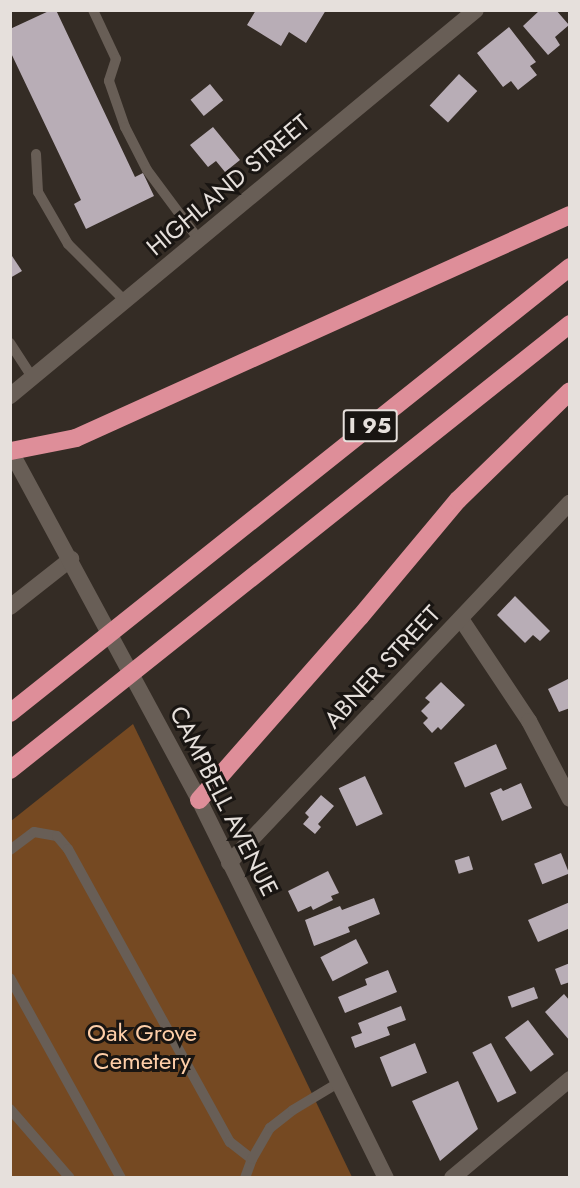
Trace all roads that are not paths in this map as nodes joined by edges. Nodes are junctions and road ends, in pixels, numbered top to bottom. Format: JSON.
{"nodes":[{"id":1,"x":93,"y":10,"type":"edge"},
{"id":2,"x":466,"y":13,"type":"edge"},
{"id":3,"x":36,"y":153,"type":"dead end"},
{"id":4,"x":570,"y":215,"type":"edge"},
{"id":5,"x":199,"y":240,"type":"junction"},
{"id":6,"x":570,"y":267,"type":"edge"},
{"id":7,"x":125,"y":301,"type":"junction"},
{"id":8,"x":570,"y":324,"type":"edge"},
{"id":9,"x":10,"y":343,"type":"edge"},
{"id":10,"x":32,"y":377,"type":"junction"},
{"id":11,"x":570,"y":391,"type":"edge"},
{"id":12,"x":10,"y":396,"type":"edge"},
{"id":13,"x":11,"y":451,"type":"edge"},
{"id":14,"x":570,"y":503,"type":"edge"},
{"id":15,"x":71,"y":559,"type":"junction"},
{"id":16,"x":10,"y":607,"type":"edge"},
{"id":17,"x":460,"y":619,"type":"junction"},
{"id":18,"x":10,"y":713,"type":"edge"},
{"id":19,"x":10,"y":770,"type":"edge"},
{"id":20,"x":570,"y":799,"type":"edge"},
{"id":21,"x":199,"y":800,"type":"junction"},
{"id":22,"x":10,"y":850,"type":"edge"},
{"id":23,"x":229,"y":863,"type":"junction"},
{"id":24,"x":10,"y":978,"type":"edge"},
{"id":25,"x":570,"y":1079,"type":"edge"},
{"id":26,"x":338,"y":1083,"type":"junction"},
{"id":27,"x":10,"y":1109,"type":"edge"},
{"id":28,"x":252,"y":1159,"type":"junction"},
{"id":29,"x":70,"y":1178,"type":"edge"},
{"id":30,"x":121,"y":1178,"type":"edge"},
{"id":31,"x":245,"y":1178,"type":"edge"},
{"id":32,"x":386,"y":1178,"type":"edge"},
{"id":33,"x":452,"y":1178,"type":"edge"}],
"edges":[{"from":1,"to":5,"type":"lane"},
{"from":2,"to":5,"type":"street","name":"HIGHLAND STREET"},
{"from":3,"to":7,"type":"lane"},
{"from":4,"to":13,"type":"highway"},
{"from":5,"to":7,"type":"street","name":"HIGHLAND STREET"},
{"from":6,"to":18,"type":"highway","number":"I 95"},
{"from":7,"to":10,"type":"street","name":"HIGHLAND STREET"},
{"from":8,"to":19,"type":"highway","number":"I 95"},
{"from":9,"to":10,"type":"lane"},
{"from":10,"to":12,"type":"street","name":"HIGHLAND STREET"},
{"from":11,"to":21,"type":"highway"},
{"from":13,"to":15,"type":"street","name":"CAMPBELL AVENUE"},
{"from":14,"to":17,"type":"street","name":"ABNER STREET"},
{"from":15,"to":16,"type":"street"},
{"from":15,"to":21,"type":"street","name":"CAMPBELL AVENUE"},
{"from":17,"to":20,"type":"street"},
{"from":17,"to":23,"type":"street","name":"ABNER STREET"},
{"from":21,"to":23,"type":"street","name":"CAMPBELL AVENUE"},
{"from":22,"to":28,"type":"lane"},
{"from":23,"to":26,"type":"street","name":"CAMPBELL AVENUE"},
{"from":24,"to":30,"type":"lane"},
{"from":25,"to":33,"type":"street"},
{"from":26,"to":28,"type":"lane"},
{"from":26,"to":32,"type":"street","name":"CAMPBELL AVENUE"},
{"from":27,"to":29,"type":"lane"},
{"from":28,"to":31,"type":"lane"}]}
